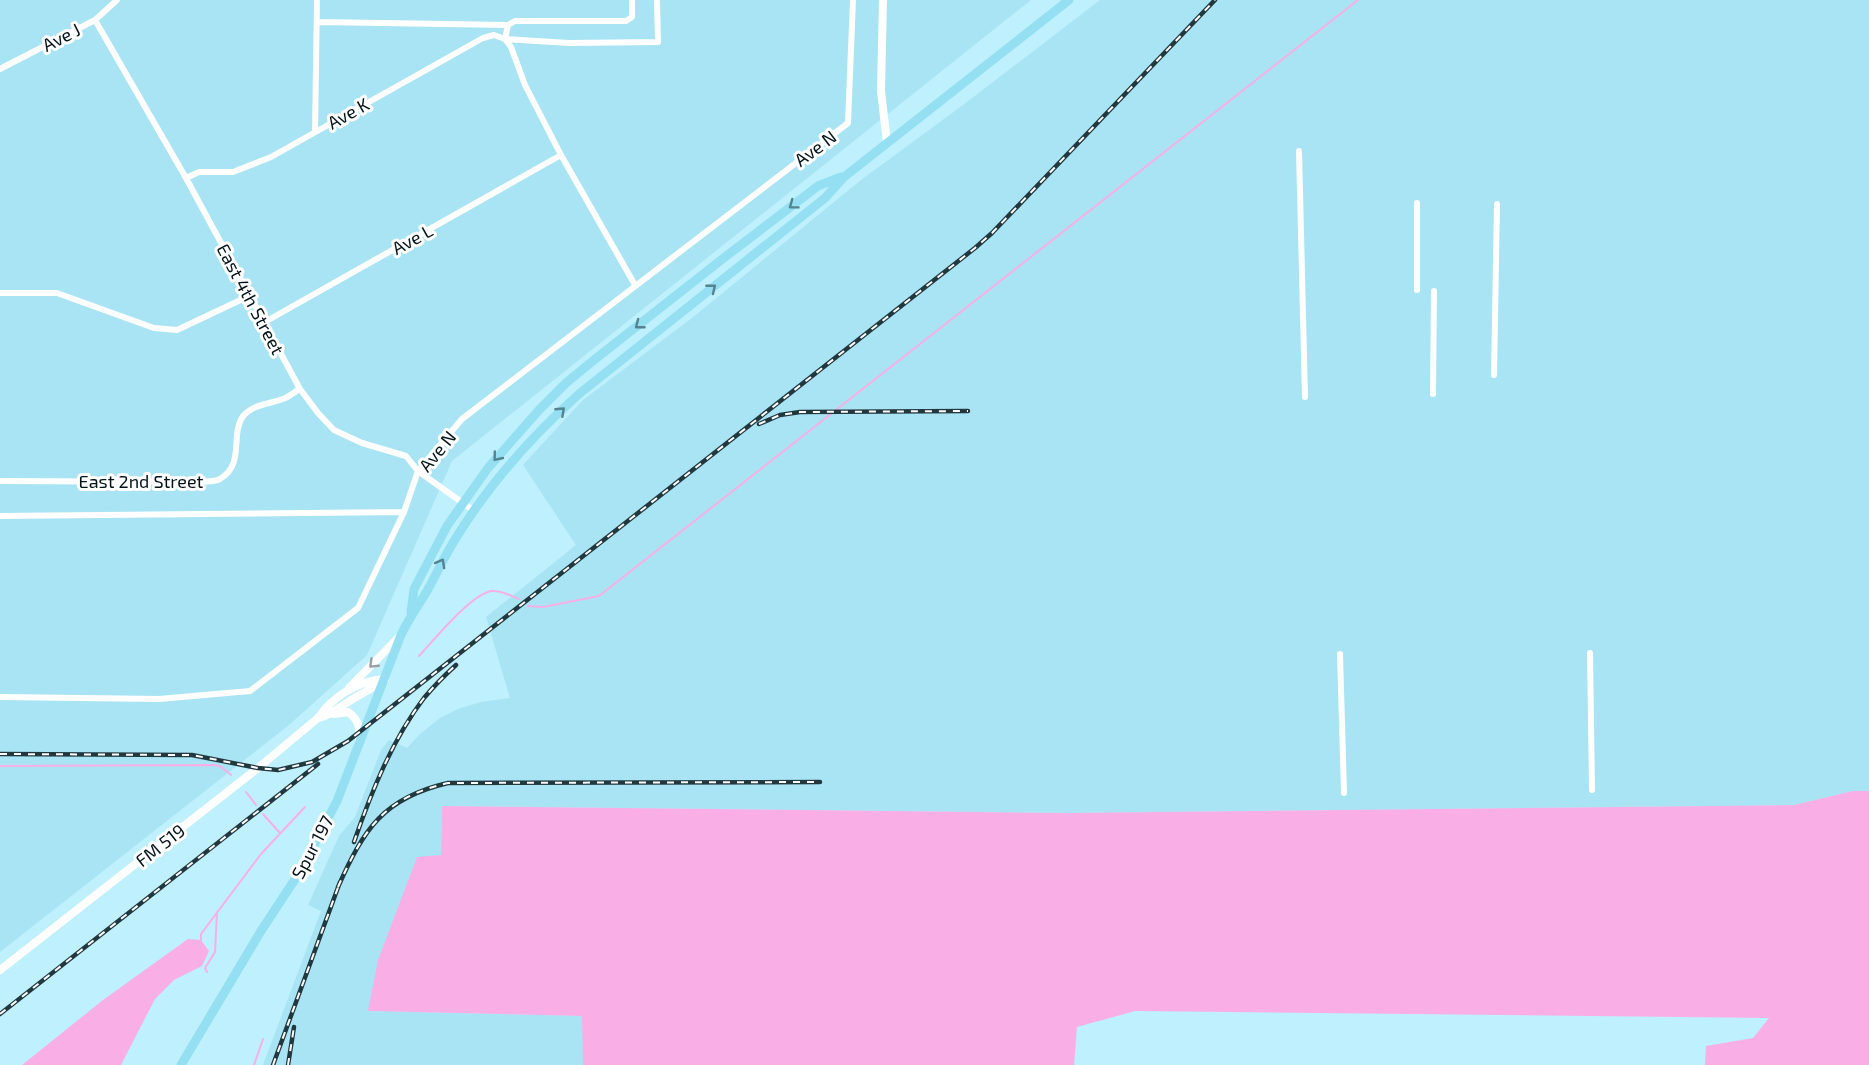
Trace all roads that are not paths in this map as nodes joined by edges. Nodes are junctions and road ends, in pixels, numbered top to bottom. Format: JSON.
{"nodes":[{"id":1,"x":117,"y":0,"type":"edge"},
{"id":2,"x":317,"y":0,"type":"edge"},
{"id":3,"x":632,"y":0,"type":"edge"},
{"id":4,"x":657,"y":0,"type":"edge"},
{"id":5,"x":853,"y":0,"type":"edge"},
{"id":6,"x":883,"y":0,"type":"edge"},
{"id":7,"x":1069,"y":0,"type":"edge"},
{"id":8,"x":95,"y":20,"type":"junction"},
{"id":9,"x":318,"y":22,"type":"junction"},
{"id":10,"x":508,"y":25,"type":"junction"},
{"id":11,"x":505,"y":39,"type":"junction"},
{"id":12,"x":0,"y":69,"type":"edge"},
{"id":13,"x":315,"y":132,"type":"junction"},
{"id":14,"x":887,"y":143,"type":"junction"},
{"id":15,"x":1299,"y":151,"type":"dead end"},
{"id":16,"x":561,"y":155,"type":"junction"},
{"id":17,"x":844,"y":177,"type":"junction"},
{"id":18,"x":186,"y":178,"type":"junction"},
{"id":19,"x":1417,"y":203,"type":"dead end"},
{"id":20,"x":1497,"y":204,"type":"dead end"},
{"id":21,"x":635,"y":285,"type":"junction"},
{"id":22,"x":1417,"y":290,"type":"dead end"},
{"id":23,"x":1434,"y":291,"type":"dead end"},
{"id":24,"x":0,"y":293,"type":"edge"},
{"id":25,"x":249,"y":296,"type":"junction"},
{"id":26,"x":263,"y":323,"type":"junction"},
{"id":27,"x":1494,"y":375,"type":"dead end"},
{"id":28,"x":300,"y":389,"type":"junction"},
{"id":29,"x":1433,"y":394,"type":"dead end"},
{"id":30,"x":1305,"y":397,"type":"dead end"},
{"id":31,"x":418,"y":471,"type":"junction"},
{"id":32,"x":0,"y":481,"type":"edge"},
{"id":33,"x":462,"y":502,"type":"junction"},
{"id":34,"x":474,"y":511,"type":"junction"},
{"id":35,"x":404,"y":512,"type":"junction"},
{"id":36,"x":0,"y":516,"type":"edge"},
{"id":37,"x":411,"y":613,"type":"junction"},
{"id":38,"x":401,"y":634,"type":"junction"},
{"id":39,"x":1590,"y":653,"type":"dead end"},
{"id":40,"x":1340,"y":654,"type":"dead end"},
{"id":41,"x":385,"y":679,"type":"junction"},
{"id":42,"x":344,"y":693,"type":"junction"},
{"id":43,"x":0,"y":697,"type":"edge"},
{"id":44,"x":331,"y":715,"type":"junction"},
{"id":45,"x":318,"y":718,"type":"junction"},
{"id":46,"x":359,"y":745,"type":"junction"},
{"id":47,"x":1592,"y":790,"type":"dead end"},
{"id":48,"x":1344,"y":793,"type":"dead end"},
{"id":49,"x":0,"y":970,"type":"edge"},
{"id":50,"x":181,"y":1065,"type":"edge"}],
"edges":[{"from":1,"to":8,"type":"street","name":"Ave J"},
{"from":2,"to":9,"type":"street"},
{"from":3,"to":10,"type":"street"},
{"from":4,"to":11,"type":"street","name":"Ave K"},
{"from":5,"to":21,"type":"street","name":"Ave N"},
{"from":6,"to":14,"type":"main road"},
{"from":7,"to":14,"type":"main road"},
{"from":8,"to":12,"type":"street","name":"Ave J"},
{"from":8,"to":18,"type":"street","name":"East 4th Street"},
{"from":9,"to":10,"type":"street"},
{"from":9,"to":13,"type":"street"},
{"from":10,"to":11,"type":"street"},
{"from":11,"to":13,"type":"street","name":"Ave K"},
{"from":11,"to":16,"type":"street"},
{"from":13,"to":18,"type":"street","name":"Ave K"},
{"from":14,"to":17,"type":"main road"},
{"from":15,"to":30,"type":"street"},
{"from":16,"to":21,"type":"street"},
{"from":16,"to":26,"type":"street","name":"Ave L"},
{"from":17,"to":33,"type":"main road","one_way":true},
{"from":34,"to":17,"type":"main road","one_way":true},
{"from":18,"to":25,"type":"street","name":"East 4th Street"},
{"from":19,"to":22,"type":"street"},
{"from":20,"to":27,"type":"street"},
{"from":21,"to":31,"type":"street","name":"Ave N"},
{"from":23,"to":29,"type":"street"},
{"from":24,"to":25,"type":"street"},
{"from":25,"to":26,"type":"street","name":"East 4th Street"},
{"from":26,"to":28,"type":"street","name":"East 4th Street"},
{"from":28,"to":31,"type":"street","name":"East 4th Street"},
{"from":28,"to":32,"type":"street","name":"East 2nd Street"},
{"from":31,"to":33,"type":"street","name":"East 4th Street"},
{"from":31,"to":35,"type":"street","name":"Ave N"},
{"from":33,"to":34,"type":"street","name":"East 4th Street"},
{"from":33,"to":37,"type":"main road"},
{"from":37,"to":34,"type":"main road","one_way":true},
{"from":35,"to":36,"type":"street"},
{"from":35,"to":43,"type":"street","name":"Ave N"},
{"from":37,"to":38,"type":"main road","name":"Spur 197"},
{"from":38,"to":41,"type":"main road","name":"Spur 197"},
{"from":38,"to":42,"type":"main road","one_way":true},
{"from":39,"to":47,"type":"street"},
{"from":40,"to":48,"type":"street"},
{"from":41,"to":42,"type":"main road","name":"FM 519","number":"FM 519"},
{"from":41,"to":44,"type":"main road","name":"FM 519","number":"FM 519"},
{"from":41,"to":46,"type":"main road","name":"Spur 197"},
{"from":42,"to":45,"type":"main road","name":"FM 519","number":"FM 519"},
{"from":44,"to":45,"type":"main road","name":"FM 519","number":"FM 519"},
{"from":44,"to":46,"type":"main road"},
{"from":45,"to":49,"type":"main road","name":"FM 519","number":"FM 519"},
{"from":46,"to":50,"type":"main road","name":"Spur 197"}]}
